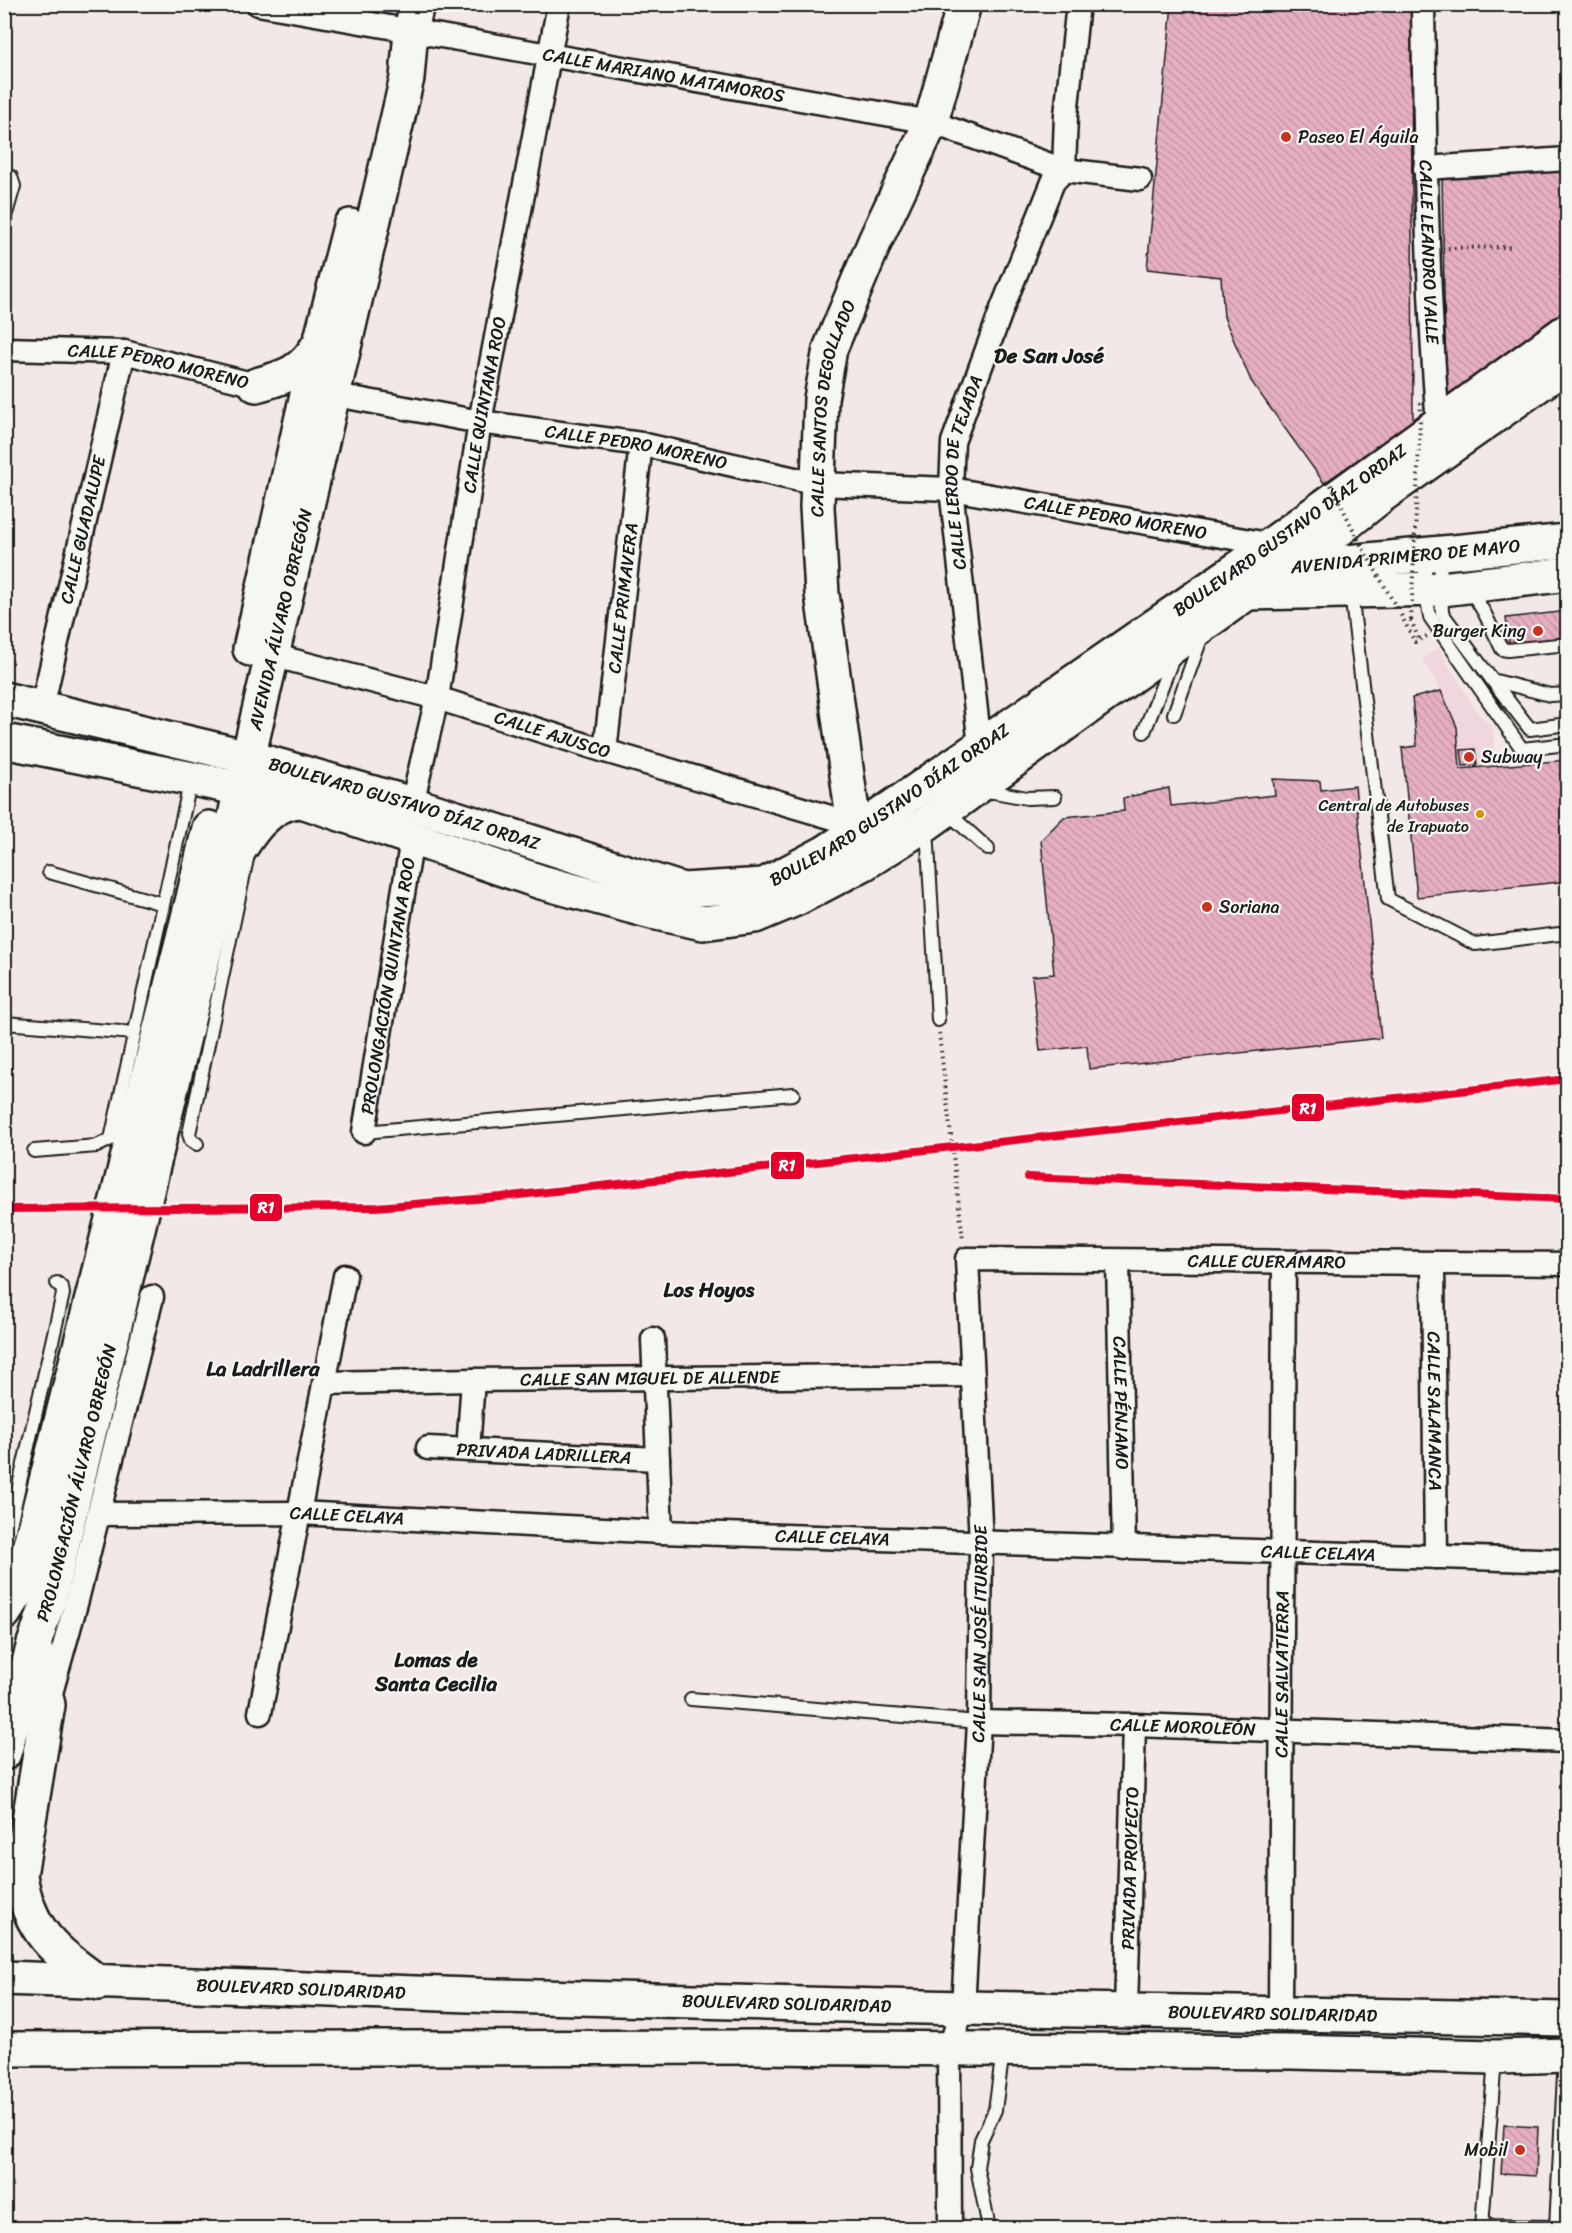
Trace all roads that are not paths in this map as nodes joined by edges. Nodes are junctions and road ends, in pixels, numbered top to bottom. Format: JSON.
{"nodes":[{"id":1,"x":258,"y":4,"type":"edge"},
{"id":2,"x":559,"y":4,"type":"edge"},
{"id":3,"x":963,"y":4,"type":"edge"},
{"id":4,"x":1078,"y":4,"type":"edge"},
{"id":5,"x":1423,"y":4,"type":"edge"},
{"id":6,"x":414,"y":17,"type":"edge"},
{"id":7,"x":551,"y":54,"type":"junction"},
{"id":8,"x":931,"y":122,"type":"junction"},
{"id":9,"x":1568,"y":159,"type":"edge"},
{"id":10,"x":1425,"y":168,"type":"junction"},
{"id":11,"x":1064,"y":170,"type":"junction"},
{"id":12,"x":4,"y":176,"type":"edge"},
{"id":13,"x":1140,"y":179,"type":"dead end"},
{"id":14,"x":4,"y":221,"type":"edge"},
{"id":15,"x":1568,"y":330,"type":"edge"},
{"id":16,"x":320,"y":343,"type":"junction"},
{"id":17,"x":4,"y":349,"type":"edge"},
{"id":18,"x":124,"y":352,"type":"junction"},
{"id":19,"x":1568,"y":364,"type":"edge"},
{"id":20,"x":256,"y":385,"type":"junction"},
{"id":21,"x":321,"y":392,"type":"junction"},
{"id":22,"x":1429,"y":413,"type":"junction"},
{"id":23,"x":480,"y":422,"type":"junction"},
{"id":24,"x":641,"y":444,"type":"junction"},
{"id":25,"x":818,"y":484,"type":"junction"},
{"id":26,"x":951,"y":489,"type":"junction"},
{"id":27,"x":1568,"y":541,"type":"edge"},
{"id":28,"x":1432,"y":554,"type":"junction"},
{"id":29,"x":1276,"y":556,"type":"junction"},
{"id":30,"x":1568,"y":574,"type":"edge"},
{"id":31,"x":1245,"y":579,"type":"junction"},
{"id":32,"x":1445,"y":588,"type":"junction"},
{"id":33,"x":1351,"y":593,"type":"junction"},
{"id":34,"x":1208,"y":622,"type":"junction"},
{"id":35,"x":1180,"y":642,"type":"junction"},
{"id":36,"x":1568,"y":644,"type":"edge"},
{"id":37,"x":261,"y":653,"type":"junction"},
{"id":38,"x":1492,"y":680,"type":"junction"},
{"id":39,"x":1568,"y":694,"type":"edge"},
{"id":40,"x":437,"y":698,"type":"junction"},
{"id":41,"x":4,"y":699,"type":"edge"},
{"id":42,"x":42,"y":707,"type":"junction"},
{"id":43,"x":1174,"y":714,"type":"dead end"},
{"id":44,"x":1568,"y":724,"type":"edge"},
{"id":45,"x":1144,"y":732,"type":"dead end"},
{"id":46,"x":4,"y":741,"type":"edge"},
{"id":47,"x":1568,"y":744,"type":"edge"},
{"id":48,"x":980,"y":746,"type":"junction"},
{"id":49,"x":605,"y":751,"type":"junction"},
{"id":50,"x":225,"y":772,"type":"junction"},
{"id":51,"x":983,"y":783,"type":"junction"},
{"id":52,"x":1055,"y":796,"type":"dead end"},
{"id":53,"x":302,"y":801,"type":"junction"},
{"id":54,"x":412,"y":804,"type":"junction"},
{"id":55,"x":936,"y":817,"type":"junction"},
{"id":56,"x":854,"y":829,"type":"junction"},
{"id":57,"x":252,"y":832,"type":"junction"},
{"id":58,"x":412,"y":839,"type":"junction"},
{"id":59,"x":988,"y":849,"type":"dead end"},
{"id":60,"x":48,"y":872,"type":"dead end"},
{"id":61,"x":222,"y":878,"type":"junction"},
{"id":62,"x":163,"y":904,"type":"junction"},
{"id":63,"x":1568,"y":933,"type":"edge"},
{"id":64,"x":938,"y":1020,"type":"road end"},
{"id":65,"x":4,"y":1023,"type":"edge"},
{"id":66,"x":134,"y":1033,"type":"junction"},
{"id":67,"x":793,"y":1094,"type":"dead end"},
{"id":68,"x":364,"y":1132,"type":"joint"},
{"id":69,"x":197,"y":1144,"type":"dead end"},
{"id":70,"x":34,"y":1152,"type":"dead end"},
{"id":71,"x":129,"y":1204,"type":"junction"},
{"id":72,"x":965,"y":1252,"type":"joint"},
{"id":73,"x":1118,"y":1261,"type":"junction"},
{"id":74,"x":1284,"y":1262,"type":"junction"},
{"id":75,"x":1433,"y":1264,"type":"junction"},
{"id":76,"x":1568,"y":1264,"type":"edge"},
{"id":77,"x":345,"y":1276,"type":"dead end"},
{"id":78,"x":57,"y":1283,"type":"dead end"},
{"id":79,"x":152,"y":1297,"type":"dead end"},
{"id":80,"x":653,"y":1339,"type":"dead end"},
{"id":81,"x":973,"y":1375,"type":"junction"},
{"id":82,"x":655,"y":1378,"type":"junction"},
{"id":83,"x":473,"y":1380,"type":"junction"},
{"id":84,"x":324,"y":1383,"type":"junction"},
{"id":85,"x":428,"y":1448,"type":"dead end"},
{"id":86,"x":468,"y":1450,"type":"junction"},
{"id":87,"x":658,"y":1459,"type":"junction"},
{"id":88,"x":98,"y":1514,"type":"junction"},
{"id":89,"x":299,"y":1514,"type":"junction"},
{"id":90,"x":661,"y":1532,"type":"junction"},
{"id":91,"x":981,"y":1542,"type":"junction"},
{"id":92,"x":1124,"y":1548,"type":"junction"},
{"id":93,"x":4,"y":1551,"type":"edge"},
{"id":94,"x":1281,"y":1552,"type":"junction"},
{"id":95,"x":1436,"y":1557,"type":"junction"},
{"id":96,"x":1568,"y":1561,"type":"edge"},
{"id":97,"x":64,"y":1598,"type":"junction"},
{"id":98,"x":11,"y":1603,"type":"edge"},
{"id":99,"x":34,"y":1644,"type":"junction"},
{"id":100,"x":691,"y":1699,"type":"dead end"},
{"id":101,"x":48,"y":1705,"type":"junction"},
{"id":102,"x":260,"y":1713,"type":"dead end"},
{"id":103,"x":8,"y":1719,"type":"edge"},
{"id":104,"x":980,"y":1722,"type":"junction"},
{"id":105,"x":1134,"y":1725,"type":"junction"},
{"id":106,"x":1281,"y":1730,"type":"junction"},
{"id":107,"x":1568,"y":1741,"type":"edge"},
{"id":108,"x":4,"y":1753,"type":"edge"},
{"id":109,"x":4,"y":1978,"type":"edge"},
{"id":110,"x":99,"y":1983,"type":"junction"},
{"id":111,"x":963,"y":2008,"type":"junction"},
{"id":112,"x":1126,"y":2010,"type":"junction"},
{"id":113,"x":1280,"y":2013,"type":"junction"},
{"id":114,"x":1499,"y":2017,"type":"junction"},
{"id":115,"x":1568,"y":2019,"type":"edge"},
{"id":116,"x":4,"y":2049,"type":"edge"},
{"id":117,"x":949,"y":2049,"type":"junction"},
{"id":118,"x":1003,"y":2049,"type":"junction"},
{"id":119,"x":1566,"y":2055,"type":"edge"},
{"id":120,"x":1495,"y":2058,"type":"junction"},
{"id":121,"x":950,"y":2229,"type":"edge"},
{"id":122,"x":988,"y":2229,"type":"edge"}],
"edges":[{"from":1,"to":6,"type":"street","name":"CALLE MARIANO MATAMOROS"},
{"from":2,"to":7,"type":"street","name":"CALLE QUINTANA ROO"},
{"from":3,"to":8,"type":"main road","name":"CALLE SANTOS DEGOLLADO"},
{"from":4,"to":11,"type":"street"},
{"from":5,"to":10,"type":"street","name":"CALLE LEANDRO VALLE"},
{"from":6,"to":7,"type":"street","name":"CALLE MARIANO MATAMOROS"},
{"from":6,"to":16,"type":"main road","name":"AVENIDA ÁLVARO OBREGÓN"},
{"from":6,"to":21,"type":"main road","name":"AVENIDA ÁLVARO OBREGÓN"},
{"from":7,"to":8,"type":"street","name":"CALLE MARIANO MATAMOROS"},
{"from":7,"to":23,"type":"street","name":"CALLE QUINTANA ROO"},
{"from":8,"to":11,"type":"street","name":"CALLE MARIANO MATAMOROS"},
{"from":8,"to":25,"type":"main road","name":"CALLE SANTOS DEGOLLADO"},
{"from":9,"to":10,"type":"street"},
{"from":10,"to":22,"type":"street","name":"CALLE LEANDRO VALLE"},
{"from":11,"to":13,"type":"street","name":"CALLE MARIANO MATAMOROS"},
{"from":11,"to":26,"type":"street","name":"CALLE LERDO DE TEJADA"},
{"from":12,"to":14,"type":"lane"},
{"from":15,"to":22,"type":"main road","name":"BOULEVARD GUSTAVO DÍAZ ORDAZ"},
{"from":16,"to":20,"type":"main road"},
{"from":16,"to":21,"type":"main road","name":"AVENIDA ÁLVARO OBREGÓN"},
{"from":17,"to":18,"type":"street","name":"CALLE PEDRO MORENO"},
{"from":18,"to":20,"type":"street","name":"CALLE PEDRO MORENO"},
{"from":18,"to":42,"type":"street","name":"CALLE GUADALUPE"},
{"from":19,"to":29,"type":"main road","name":"BOULEVARD GUSTAVO DÍAZ ORDAZ"},
{"from":20,"to":21,"type":"street","name":"CALLE PEDRO MORENO"},
{"from":21,"to":23,"type":"street","name":"CALLE PEDRO MORENO"},
{"from":21,"to":37,"type":"main road","name":"AVENIDA ÁLVARO OBREGÓN"},
{"from":22,"to":29,"type":"main road","name":"BOULEVARD GUSTAVO DÍAZ ORDAZ"},
{"from":23,"to":24,"type":"street","name":"CALLE PEDRO MORENO"},
{"from":23,"to":40,"type":"street","name":"CALLE QUINTANA ROO"},
{"from":24,"to":25,"type":"street","name":"CALLE PEDRO MORENO"},
{"from":24,"to":49,"type":"street","name":"CALLE PRIMAVERA"},
{"from":25,"to":26,"type":"street","name":"CALLE PEDRO MORENO"},
{"from":25,"to":56,"type":"main road","name":"CALLE SANTOS DEGOLLADO"},
{"from":26,"to":29,"type":"street","name":"CALLE PEDRO MORENO"},
{"from":26,"to":48,"type":"street","name":"CALLE LERDO DE TEJADA"},
{"from":27,"to":28,"type":"main road","name":"AVENIDA PRIMERO DE MAYO"},
{"from":28,"to":29,"type":"main road","name":"AVENIDA PRIMERO DE MAYO"},
{"from":28,"to":32,"type":"lane"},
{"from":29,"to":31,"type":"main road","name":"BOULEVARD GUSTAVO DÍAZ ORDAZ"},
{"from":30,"to":32,"type":"main road","name":"AVENIDA PRIMERO DE MAYO"},
{"from":31,"to":33,"type":"main road","name":"AVENIDA PRIMERO DE MAYO"},
{"from":31,"to":34,"type":"main road","name":"BOULEVARD GUSTAVO DÍAZ ORDAZ"},
{"from":31,"to":48,"type":"main road","name":"BOULEVARD GUSTAVO DÍAZ ORDAZ"},
{"from":32,"to":33,"type":"main road","name":"AVENIDA PRIMERO DE MAYO"},
{"from":32,"to":36,"type":"lane"},
{"from":32,"to":38,"type":"lane"},
{"from":32,"to":47,"type":"lane"},
{"from":33,"to":63,"type":"lane"},
{"from":34,"to":35,"type":"main road","name":"BOULEVARD GUSTAVO DÍAZ ORDAZ"},
{"from":34,"to":43,"type":"lane"},
{"from":35,"to":45,"type":"lane"},
{"from":35,"to":51,"type":"main road","name":"BOULEVARD GUSTAVO DÍAZ ORDAZ"},
{"from":37,"to":40,"type":"street","name":"CALLE AJUSCO"},
{"from":37,"to":50,"type":"main road","name":"AVENIDA ÁLVARO OBREGÓN"},
{"from":38,"to":39,"type":"lane"},
{"from":38,"to":44,"type":"lane"},
{"from":40,"to":49,"type":"street","name":"CALLE AJUSCO"},
{"from":40,"to":54,"type":"street","name":"CALLE QUINTANA ROO"},
{"from":41,"to":42,"type":"main road","name":"BOULEVARD GUSTAVO DÍAZ ORDAZ"},
{"from":42,"to":50,"type":"main road","name":"BOULEVARD GUSTAVO DÍAZ ORDAZ"},
{"from":46,"to":50,"type":"main road","name":"BOULEVARD GUSTAVO DÍAZ ORDAZ"},
{"from":48,"to":51,"type":"street","name":"CALLE LERDO DE TEJADA"},
{"from":48,"to":56,"type":"main road","name":"BOULEVARD GUSTAVO DÍAZ ORDAZ"},
{"from":49,"to":56,"type":"street","name":"CALLE AJUSCO"},
{"from":50,"to":53,"type":"main road","name":"BOULEVARD GUSTAVO DÍAZ ORDAZ"},
{"from":50,"to":54,"type":"main road","name":"BOULEVARD GUSTAVO DÍAZ ORDAZ"},
{"from":50,"to":61,"type":"main road","name":"AVENIDA ÁLVARO OBREGÓN"},
{"from":50,"to":62,"type":"lane"},
{"from":50,"to":71,"type":"main road","name":"AVENIDA ÁLVARO OBREGÓN"},
{"from":51,"to":52,"type":"lane"},
{"from":51,"to":55,"type":"main road","name":"BOULEVARD GUSTAVO DÍAZ ORDAZ"},
{"from":53,"to":57,"type":"main road"},
{"from":53,"to":58,"type":"main road","name":"BOULEVARD GUSTAVO DÍAZ ORDAZ"},
{"from":54,"to":56,"type":"main road","name":"BOULEVARD GUSTAVO DÍAZ ORDAZ"},
{"from":55,"to":58,"type":"main road","name":"BOULEVARD GUSTAVO DÍAZ ORDAZ"},
{"from":55,"to":59,"type":"lane"},
{"from":55,"to":64,"type":"lane"},
{"from":57,"to":61,"type":"main road"},
{"from":57,"to":69,"type":"lane"},
{"from":58,"to":68,"type":"street","name":"PROLONGACIÓN QUINTANA ROO"},
{"from":60,"to":62,"type":"lane"},
{"from":61,"to":71,"type":"main road","name":"AVENIDA ÁLVARO OBREGÓN"},
{"from":62,"to":66,"type":"lane"},
{"from":65,"to":66,"type":"lane"},
{"from":66,"to":70,"type":"lane"},
{"from":67,"to":68,"type":"lane"},
{"from":71,"to":97,"type":"main road","name":"PROLONGACIÓN ÁLVARO OBREGÓN"},
{"from":71,"to":98,"type":"main road","name":"PROLONGACIÓN ÁLVARO OBREGÓN"},
{"from":72,"to":73,"type":"street","name":"CALLE CUERÁMARO"},
{"from":72,"to":81,"type":"street","name":"CALLE SAN JOSÉ ITURBIDE"},
{"from":73,"to":74,"type":"street","name":"CALLE CUERÁMARO"},
{"from":73,"to":92,"type":"street","name":"CALLE PÉNJAMO"},
{"from":74,"to":75,"type":"street","name":"CALLE CUERÁMARO"},
{"from":74,"to":94,"type":"street","name":"CALLE SALVATIERRA"},
{"from":75,"to":76,"type":"street","name":"CALLE CUERÁMARO"},
{"from":75,"to":95,"type":"street","name":"CALLE SALAMANCA"},
{"from":77,"to":84,"type":"street"},
{"from":78,"to":93,"type":"lane"},
{"from":79,"to":88,"type":"street"},
{"from":80,"to":82,"type":"street"},
{"from":81,"to":82,"type":"street","name":"CALLE SAN MIGUEL DE ALLENDE"},
{"from":81,"to":91,"type":"street","name":"CALLE SAN JOSÉ ITURBIDE"},
{"from":82,"to":83,"type":"street","name":"CALLE SAN MIGUEL DE ALLENDE"},
{"from":82,"to":87,"type":"street"},
{"from":83,"to":84,"type":"street","name":"CALLE SAN MIGUEL DE ALLENDE"},
{"from":83,"to":86,"type":"street"},
{"from":84,"to":89,"type":"street"},
{"from":85,"to":86,"type":"street","name":"PRIVADA LADRILLERA"},
{"from":86,"to":87,"type":"street","name":"PRIVADA LADRILLERA"},
{"from":87,"to":90,"type":"street"},
{"from":88,"to":89,"type":"street","name":"CALLE CELAYA"},
{"from":88,"to":97,"type":"street"},
{"from":89,"to":90,"type":"street","name":"CALLE CELAYA"},
{"from":89,"to":102,"type":"street"},
{"from":90,"to":91,"type":"street","name":"CALLE CELAYA"},
{"from":91,"to":92,"type":"street","name":"CALLE CELAYA"},
{"from":91,"to":104,"type":"street","name":"CALLE SAN JOSÉ ITURBIDE"},
{"from":92,"to":94,"type":"street","name":"CALLE CELAYA"},
{"from":94,"to":95,"type":"street","name":"CALLE CELAYA"},
{"from":94,"to":106,"type":"street","name":"CALLE SALVATIERRA"},
{"from":95,"to":96,"type":"street","name":"CALLE CELAYA"},
{"from":97,"to":99,"type":"main road","name":"PROLONGACIÓN ÁLVARO OBREGÓN"},
{"from":97,"to":101,"type":"street"},
{"from":99,"to":101,"type":"main road"},
{"from":99,"to":103,"type":"main road","name":"PROLONGACIÓN ÁLVARO OBREGÓN"},
{"from":100,"to":104,"type":"lane"},
{"from":101,"to":110,"type":"main road"},
{"from":103,"to":108,"type":"main road","name":"PROLONGACIÓN ÁLVARO OBREGÓN"},
{"from":104,"to":105,"type":"street","name":"CALLE MOROLEÓN"},
{"from":104,"to":111,"type":"street","name":"CALLE SAN JOSÉ ITURBIDE"},
{"from":105,"to":106,"type":"street","name":"CALLE MOROLEÓN"},
{"from":105,"to":112,"type":"street","name":"PRIVADA PROYECTO"},
{"from":106,"to":107,"type":"street","name":"CALLE MOROLEÓN"},
{"from":106,"to":113,"type":"street","name":"CALLE SALVATIERRA"},
{"from":109,"to":110,"type":"main road","name":"BOULEVARD SOLIDARIDAD"},
{"from":110,"to":111,"type":"main road","name":"BOULEVARD SOLIDARIDAD"},
{"from":111,"to":112,"type":"main road","name":"BOULEVARD SOLIDARIDAD"},
{"from":111,"to":117,"type":"street","name":"CALLE SAN JOSÉ ITURBIDE"},
{"from":112,"to":113,"type":"main road","name":"BOULEVARD SOLIDARIDAD"},
{"from":113,"to":114,"type":"main road","name":"BOULEVARD SOLIDARIDAD"},
{"from":114,"to":115,"type":"main road","name":"BOULEVARD SOLIDARIDAD"},
{"from":114,"to":120,"type":"main road"},
{"from":116,"to":117,"type":"main road"},
{"from":117,"to":118,"type":"main road"},
{"from":117,"to":121,"type":"street","name":"CALLE SAN JOSÉ ITURBIDE"},
{"from":118,"to":120,"type":"main road"},
{"from":118,"to":122,"type":"lane"},
{"from":119,"to":120,"type":"main road"},
{"from":119,"to":120,"type":"lane"}]}
